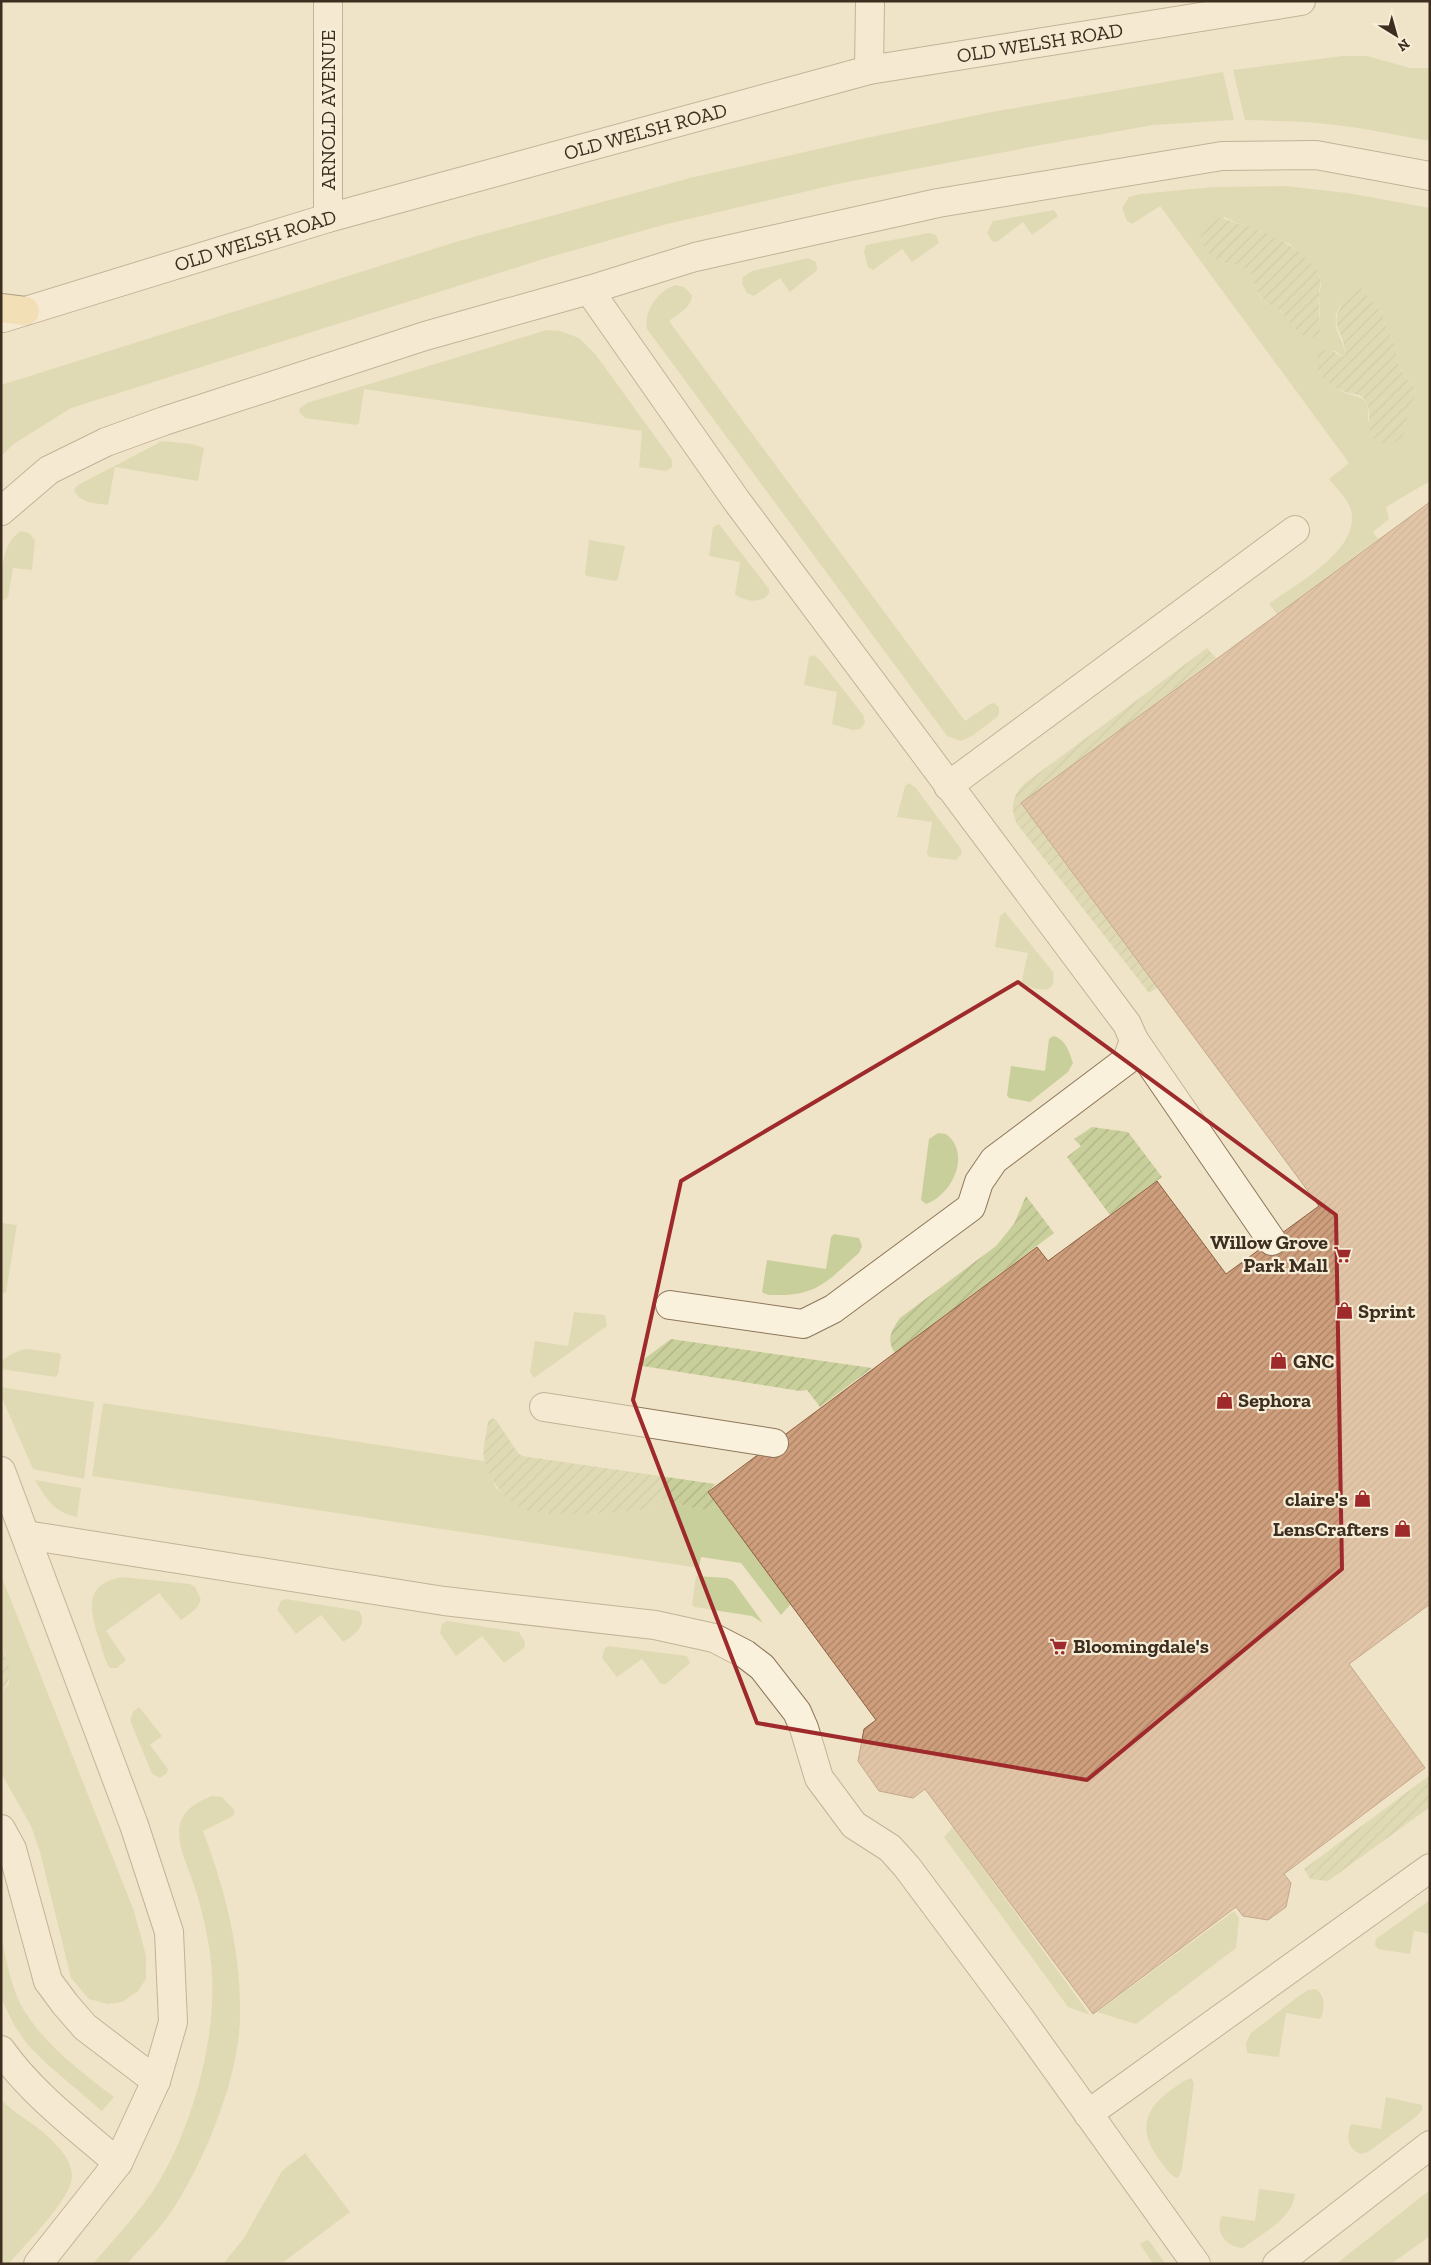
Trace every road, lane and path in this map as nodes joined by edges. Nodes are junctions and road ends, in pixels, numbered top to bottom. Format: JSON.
{"nodes":[{"id":1,"x":328,"y":1,"type":"edge"},
{"id":2,"x":870,"y":1,"type":"edge"},
{"id":3,"x":1301,"y":1,"type":"edge"},
{"id":4,"x":869,"y":70,"type":"junction"},
{"id":5,"x":1430,"y":176,"type":"edge"},
{"id":6,"x":328,"y":218,"type":"junction"},
{"id":7,"x":589,"y":290,"type":"junction"},
{"id":8,"x":9,"y":312,"type":"edge"},
{"id":9,"x":1,"y":511,"type":"edge"},
{"id":10,"x":1295,"y":530,"type":"dead end"},
{"id":11,"x":948,"y":786,"type":"junction"},
{"id":12,"x":1134,"y":1040,"type":"junction"},
{"id":13,"x":1272,"y":1241,"type":"dead end"},
{"id":14,"x":670,"y":1305,"type":"dead end"},
{"id":15,"x":544,"y":1407,"type":"dead end"},
{"id":16,"x":774,"y":1443,"type":"dead end"},
{"id":17,"x":1,"y":1471,"type":"edge"},
{"id":18,"x":26,"y":1536,"type":"junction"},
{"id":19,"x":1,"y":1829,"type":"edge"},
{"id":20,"x":1430,"y":1868,"type":"edge"},
{"id":21,"x":1,"y":2050,"type":"edge"},
{"id":22,"x":156,"y":2081,"type":"junction"},
{"id":23,"x":1088,"y":2114,"type":"junction"},
{"id":24,"x":1430,"y":2144,"type":"edge"},
{"id":25,"x":118,"y":2163,"type":"junction"},
{"id":26,"x":38,"y":2264,"type":"edge"},
{"id":27,"x":1196,"y":2264,"type":"edge"},
{"id":28,"x":1277,"y":2264,"type":"edge"}],
"edges":[{"from":1,"to":6,"type":"street","name":"ARNOLD AVENUE"},
{"from":2,"to":4,"type":"street"},
{"from":3,"to":4,"type":"street","name":"OLD WELSH ROAD"},
{"from":4,"to":6,"type":"street","name":"OLD WELSH ROAD"},
{"from":5,"to":7,"type":"street"},
{"from":6,"to":8,"type":"street","name":"OLD WELSH ROAD"},
{"from":7,"to":9,"type":"street"},
{"from":7,"to":11,"type":"street"},
{"from":10,"to":11,"type":"street"},
{"from":11,"to":12,"type":"street"},
{"from":12,"to":13,"type":"street"},
{"from":12,"to":14,"type":"street"},
{"from":15,"to":16,"type":"street"},
{"from":17,"to":18,"type":"street"},
{"from":18,"to":22,"type":"street"},
{"from":18,"to":23,"type":"street"},
{"from":19,"to":22,"type":"street"},
{"from":20,"to":23,"type":"street"},
{"from":21,"to":25,"type":"street"},
{"from":22,"to":25,"type":"street"},
{"from":23,"to":27,"type":"street"},
{"from":24,"to":28,"type":"street"},
{"from":25,"to":26,"type":"street"}]}
